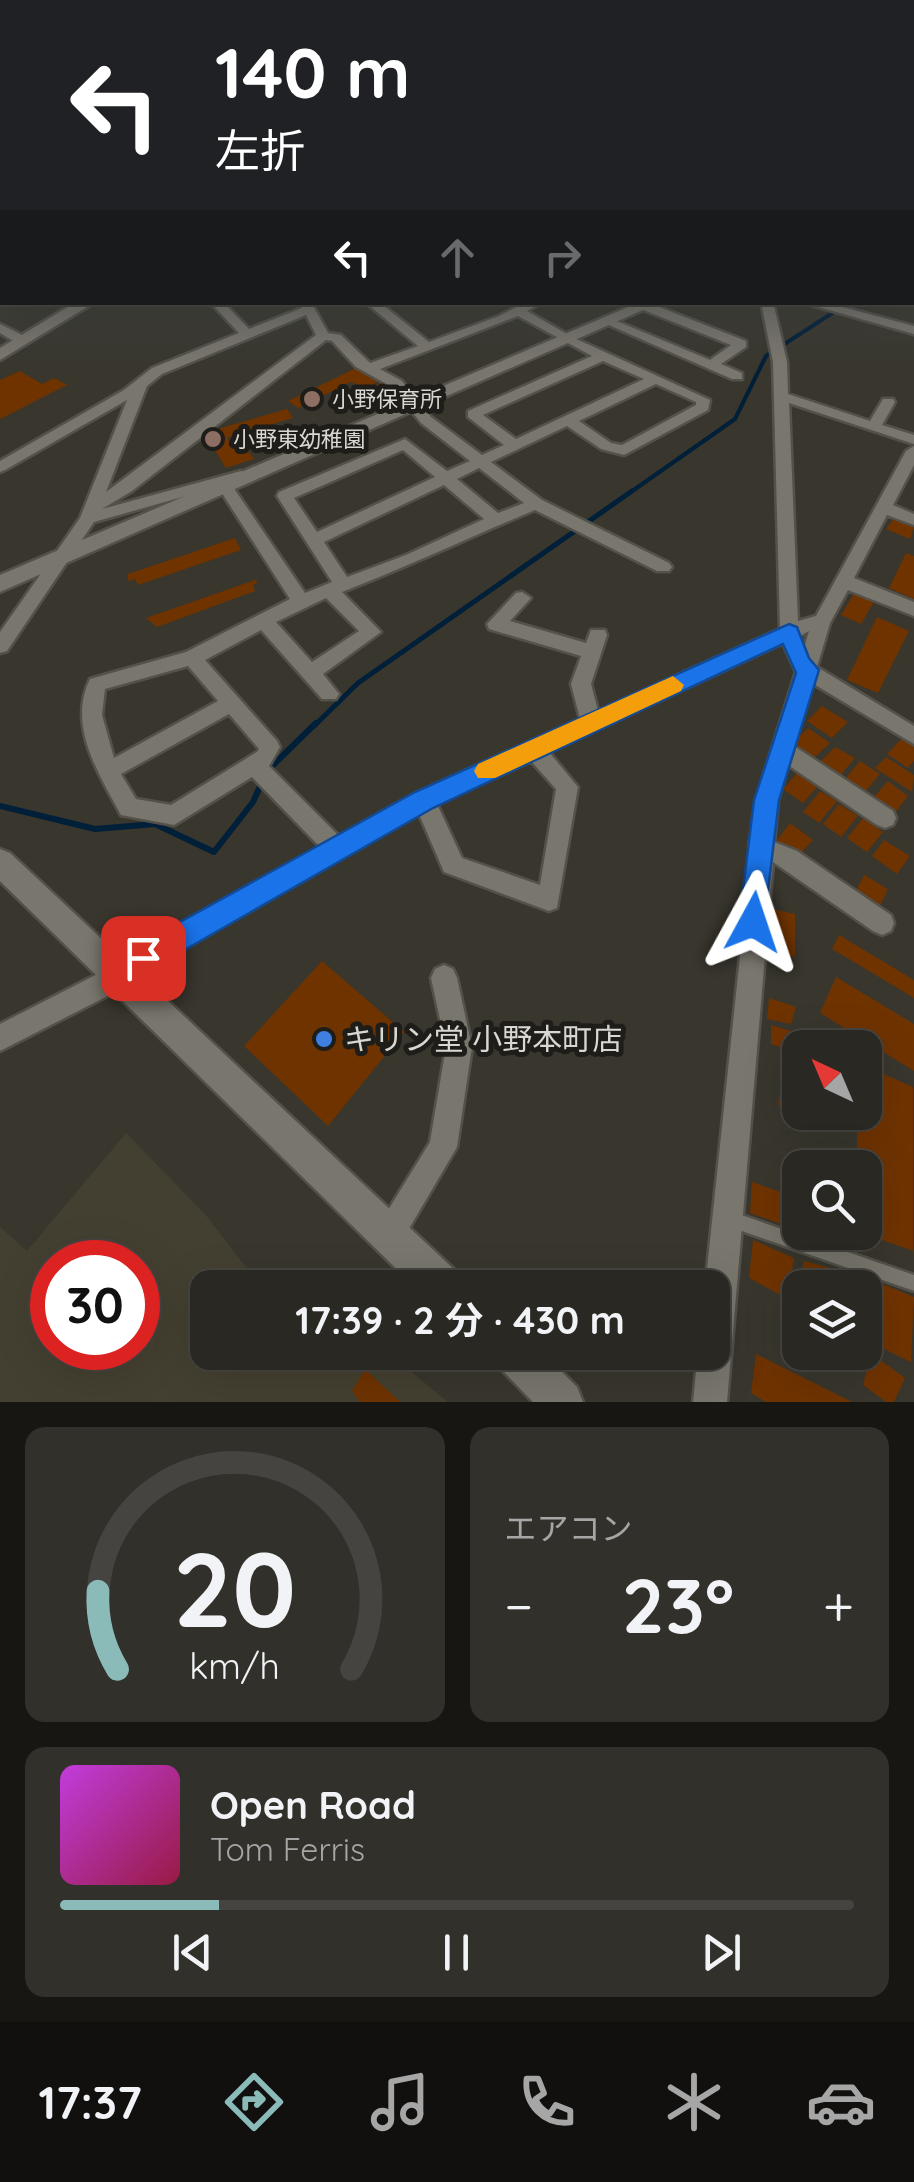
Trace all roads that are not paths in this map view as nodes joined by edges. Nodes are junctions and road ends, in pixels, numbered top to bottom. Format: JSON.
{"nodes":[{"id":1,"x":83,"y":305,"type":"edge"},
{"id":2,"x":219,"y":305,"type":"edge"},
{"id":3,"x":375,"y":305,"type":"edge"},
{"id":4,"x":495,"y":305,"type":"edge"},
{"id":5,"x":530,"y":305,"type":"edge"},
{"id":6,"x":647,"y":305,"type":"edge"},
{"id":7,"x":651,"y":305,"type":"edge"},
{"id":8,"x":768,"y":305,"type":"edge"},
{"id":9,"x":818,"y":305,"type":"edge"},
{"id":10,"x":306,"y":306,"type":"edge"},
{"id":11,"x":514,"y":314,"type":"junction"},
{"id":12,"x":608,"y":322,"type":"junction"},
{"id":13,"x":0,"y":328,"type":"edge"},
{"id":14,"x":914,"y":330,"type":"edge"},
{"id":15,"x":247,"y":334,"type":"junction"},
{"id":16,"x":322,"y":336,"type":"junction"},
{"id":17,"x":567,"y":340,"type":"junction"},
{"id":18,"x":24,"y":341,"type":"junction"},
{"id":19,"x":425,"y":345,"type":"junction"},
{"id":20,"x":0,"y":356,"type":"edge"},
{"id":21,"x":602,"y":356,"type":"junction"},
{"id":22,"x":711,"y":366,"type":"junction"},
{"id":23,"x":369,"y":368,"type":"junction"},
{"id":24,"x":737,"y":376,"type":"dead end"},
{"id":25,"x":656,"y":379,"type":"junction"},
{"id":26,"x":141,"y":384,"type":"junction"},
{"id":27,"x":781,"y":396,"type":"junction"},
{"id":28,"x":888,"y":402,"type":"dead end"},
{"id":29,"x":412,"y":408,"type":"junction"},
{"id":30,"x":569,"y":421,"type":"junction"},
{"id":31,"x":874,"y":425,"type":"junction"},
{"id":32,"x":914,"y":440,"type":"edge"},
{"id":33,"x":515,"y":446,"type":"junction"},
{"id":34,"x":914,"y":451,"type":"edge"},
{"id":35,"x":481,"y":462,"type":"junction"},
{"id":36,"x":0,"y":467,"type":"edge"},
{"id":37,"x":255,"y":472,"type":"junction"},
{"id":38,"x":446,"y":478,"type":"junction"},
{"id":39,"x":224,"y":486,"type":"junction"},
{"id":40,"x":536,"y":504,"type":"junction"},
{"id":41,"x":884,"y":508,"type":"junction"},
{"id":42,"x":91,"y":513,"type":"junction"},
{"id":43,"x":496,"y":520,"type":"junction"},
{"id":44,"x":914,"y":520,"type":"edge"},
{"id":45,"x":314,"y":540,"type":"junction"},
{"id":46,"x":57,"y":558,"type":"junction"},
{"id":47,"x":663,"y":567,"type":"dead end"},
{"id":48,"x":844,"y":582,"type":"junction"},
{"id":49,"x":0,"y":584,"type":"edge"},
{"id":50,"x":336,"y":588,"type":"junction"},
{"id":51,"x":522,"y":598,"type":"dead end"},
{"id":52,"x":301,"y":602,"type":"junction"},
{"id":53,"x":914,"y":609,"type":"edge"},
{"id":54,"x":264,"y":622,"type":"junction"},
{"id":55,"x":821,"y":623,"type":"junction"},
{"id":56,"x":789,"y":632,"type":"junction"},
{"id":57,"x":0,"y":646,"type":"edge"},
{"id":58,"x":192,"y":658,"type":"junction"},
{"id":59,"x":808,"y":670,"type":"junction"},
{"id":60,"x":310,"y":673,"type":"junction"},
{"id":61,"x":329,"y":694,"type":"dead end"},
{"id":62,"x":232,"y":703,"type":"junction"},
{"id":63,"x":592,"y":722,"type":"junction"},
{"id":64,"x":914,"y":736,"type":"edge"},
{"id":65,"x":533,"y":749,"type":"junction"},
{"id":66,"x":782,"y":750,"type":"junction"},
{"id":67,"x":254,"y":765,"type":"junction"},
{"id":68,"x":108,"y":770,"type":"junction"},
{"id":69,"x":424,"y":800,"type":"junction"},
{"id":70,"x":885,"y":818,"type":"dead end"},
{"id":71,"x":760,"y":847,"type":"junction"},
{"id":72,"x":337,"y":849,"type":"junction"},
{"id":73,"x":0,"y":862,"type":"edge"},
{"id":74,"x":882,"y":922,"type":"dead end"},
{"id":75,"x":122,"y":975,"type":"junction"},
{"id":76,"x":444,"y":978,"type":"dead end"},
{"id":77,"x":0,"y":1038,"type":"edge"},
{"id":78,"x":727,"y":1218,"type":"junction"},
{"id":79,"x":389,"y":1233,"type":"junction"},
{"id":80,"x":427,"y":1270,"type":"edge"},
{"id":81,"x":914,"y":1283,"type":"edge"},
{"id":82,"x":530,"y":1370,"type":"edge"},
{"id":83,"x":562,"y":1402,"type":"edge"},
{"id":84,"x":710,"y":1402,"type":"edge"}],
"edges":[{"from":1,"to":18,"type":"street"},
{"from":2,"to":15,"type":"street"},
{"from":3,"to":19,"type":"street"},
{"from":4,"to":11,"type":"street"},
{"from":5,"to":11,"type":"street"},
{"from":6,"to":12,"type":"street"},
{"from":7,"to":22,"type":"street"},
{"from":8,"to":27,"type":"street"},
{"from":9,"to":14,"type":"street"},
{"from":10,"to":15,"type":"street"},
{"from":10,"to":16,"type":"street"},
{"from":11,"to":17,"type":"street"},
{"from":11,"to":19,"type":"street"},
{"from":12,"to":17,"type":"street"},
{"from":12,"to":22,"type":"street"},
{"from":13,"to":18,"type":"street"},
{"from":15,"to":26,"type":"street"},
{"from":16,"to":23,"type":"street"},
{"from":16,"to":42,"type":"street"},
{"from":17,"to":21,"type":"street"},
{"from":17,"to":29,"type":"street"},
{"from":18,"to":20,"type":"street"},
{"from":19,"to":23,"type":"street"},
{"from":21,"to":25,"type":"street"},
{"from":21,"to":33,"type":"street"},
{"from":22,"to":24,"type":"street"},
{"from":23,"to":29,"type":"street"},
{"from":25,"to":30,"type":"street"},
{"from":25,"to":30,"type":"street"},
{"from":26,"to":36,"type":"street"},
{"from":26,"to":42,"type":"street"},
{"from":27,"to":31,"type":"street"},
{"from":27,"to":56,"type":"street"},
{"from":28,"to":31,"type":"street"},
{"from":29,"to":35,"type":"street"},
{"from":29,"to":37,"type":"street"},
{"from":30,"to":33,"type":"street"},
{"from":31,"to":32,"type":"street"},
{"from":33,"to":35,"type":"street"},
{"from":34,"to":41,"type":"street"},
{"from":35,"to":38,"type":"street"},
{"from":35,"to":40,"type":"street"},
{"from":37,"to":39,"type":"street"},
{"from":37,"to":42,"type":"street"},
{"from":38,"to":43,"type":"street"},
{"from":38,"to":45,"type":"street"},
{"from":38,"to":45,"type":"street"},
{"from":39,"to":46,"type":"street"},
{"from":39,"to":52,"type":"street"},
{"from":40,"to":43,"type":"street"},
{"from":40,"to":47,"type":"street"},
{"from":41,"to":44,"type":"street"},
{"from":41,"to":48,"type":"street"},
{"from":42,"to":46,"type":"street"},
{"from":43,"to":50,"type":"street"},
{"from":45,"to":50,"type":"street"},
{"from":46,"to":49,"type":"street"},
{"from":46,"to":57,"type":"street"},
{"from":48,"to":53,"type":"street"},
{"from":48,"to":55,"type":"street"},
{"from":50,"to":52,"type":"street"},
{"from":50,"to":60,"type":"street"},
{"from":51,"to":63,"type":"street"},
{"from":52,"to":54,"type":"street"},
{"from":54,"to":58,"type":"street"},
{"from":54,"to":60,"type":"street"},
{"from":55,"to":56,"type":"street"},
{"from":55,"to":59,"type":"street"},
{"from":56,"to":59,"type":"street"},
{"from":56,"to":63,"type":"street"},
{"from":58,"to":62,"type":"street"},
{"from":58,"to":68,"type":"street"},
{"from":59,"to":64,"type":"street"},
{"from":59,"to":66,"type":"street"},
{"from":60,"to":61,"type":"street"},
{"from":62,"to":67,"type":"street"},
{"from":62,"to":68,"type":"street"},
{"from":63,"to":65,"type":"street"},
{"from":65,"to":69,"type":"street"},
{"from":65,"to":69,"type":"street"},
{"from":66,"to":70,"type":"street"},
{"from":66,"to":71,"type":"street"},
{"from":67,"to":68,"type":"street"},
{"from":67,"to":72,"type":"street"},
{"from":69,"to":72,"type":"street"},
{"from":71,"to":74,"type":"street"},
{"from":71,"to":78,"type":"street"},
{"from":72,"to":75,"type":"street"},
{"from":73,"to":75,"type":"street"},
{"from":75,"to":77,"type":"street"},
{"from":75,"to":79,"type":"street"},
{"from":76,"to":79,"type":"street"},
{"from":78,"to":81,"type":"lane"},
{"from":78,"to":84,"type":"street"},
{"from":79,"to":80,"type":"street"},
{"from":82,"to":83,"type":"street"}]}
